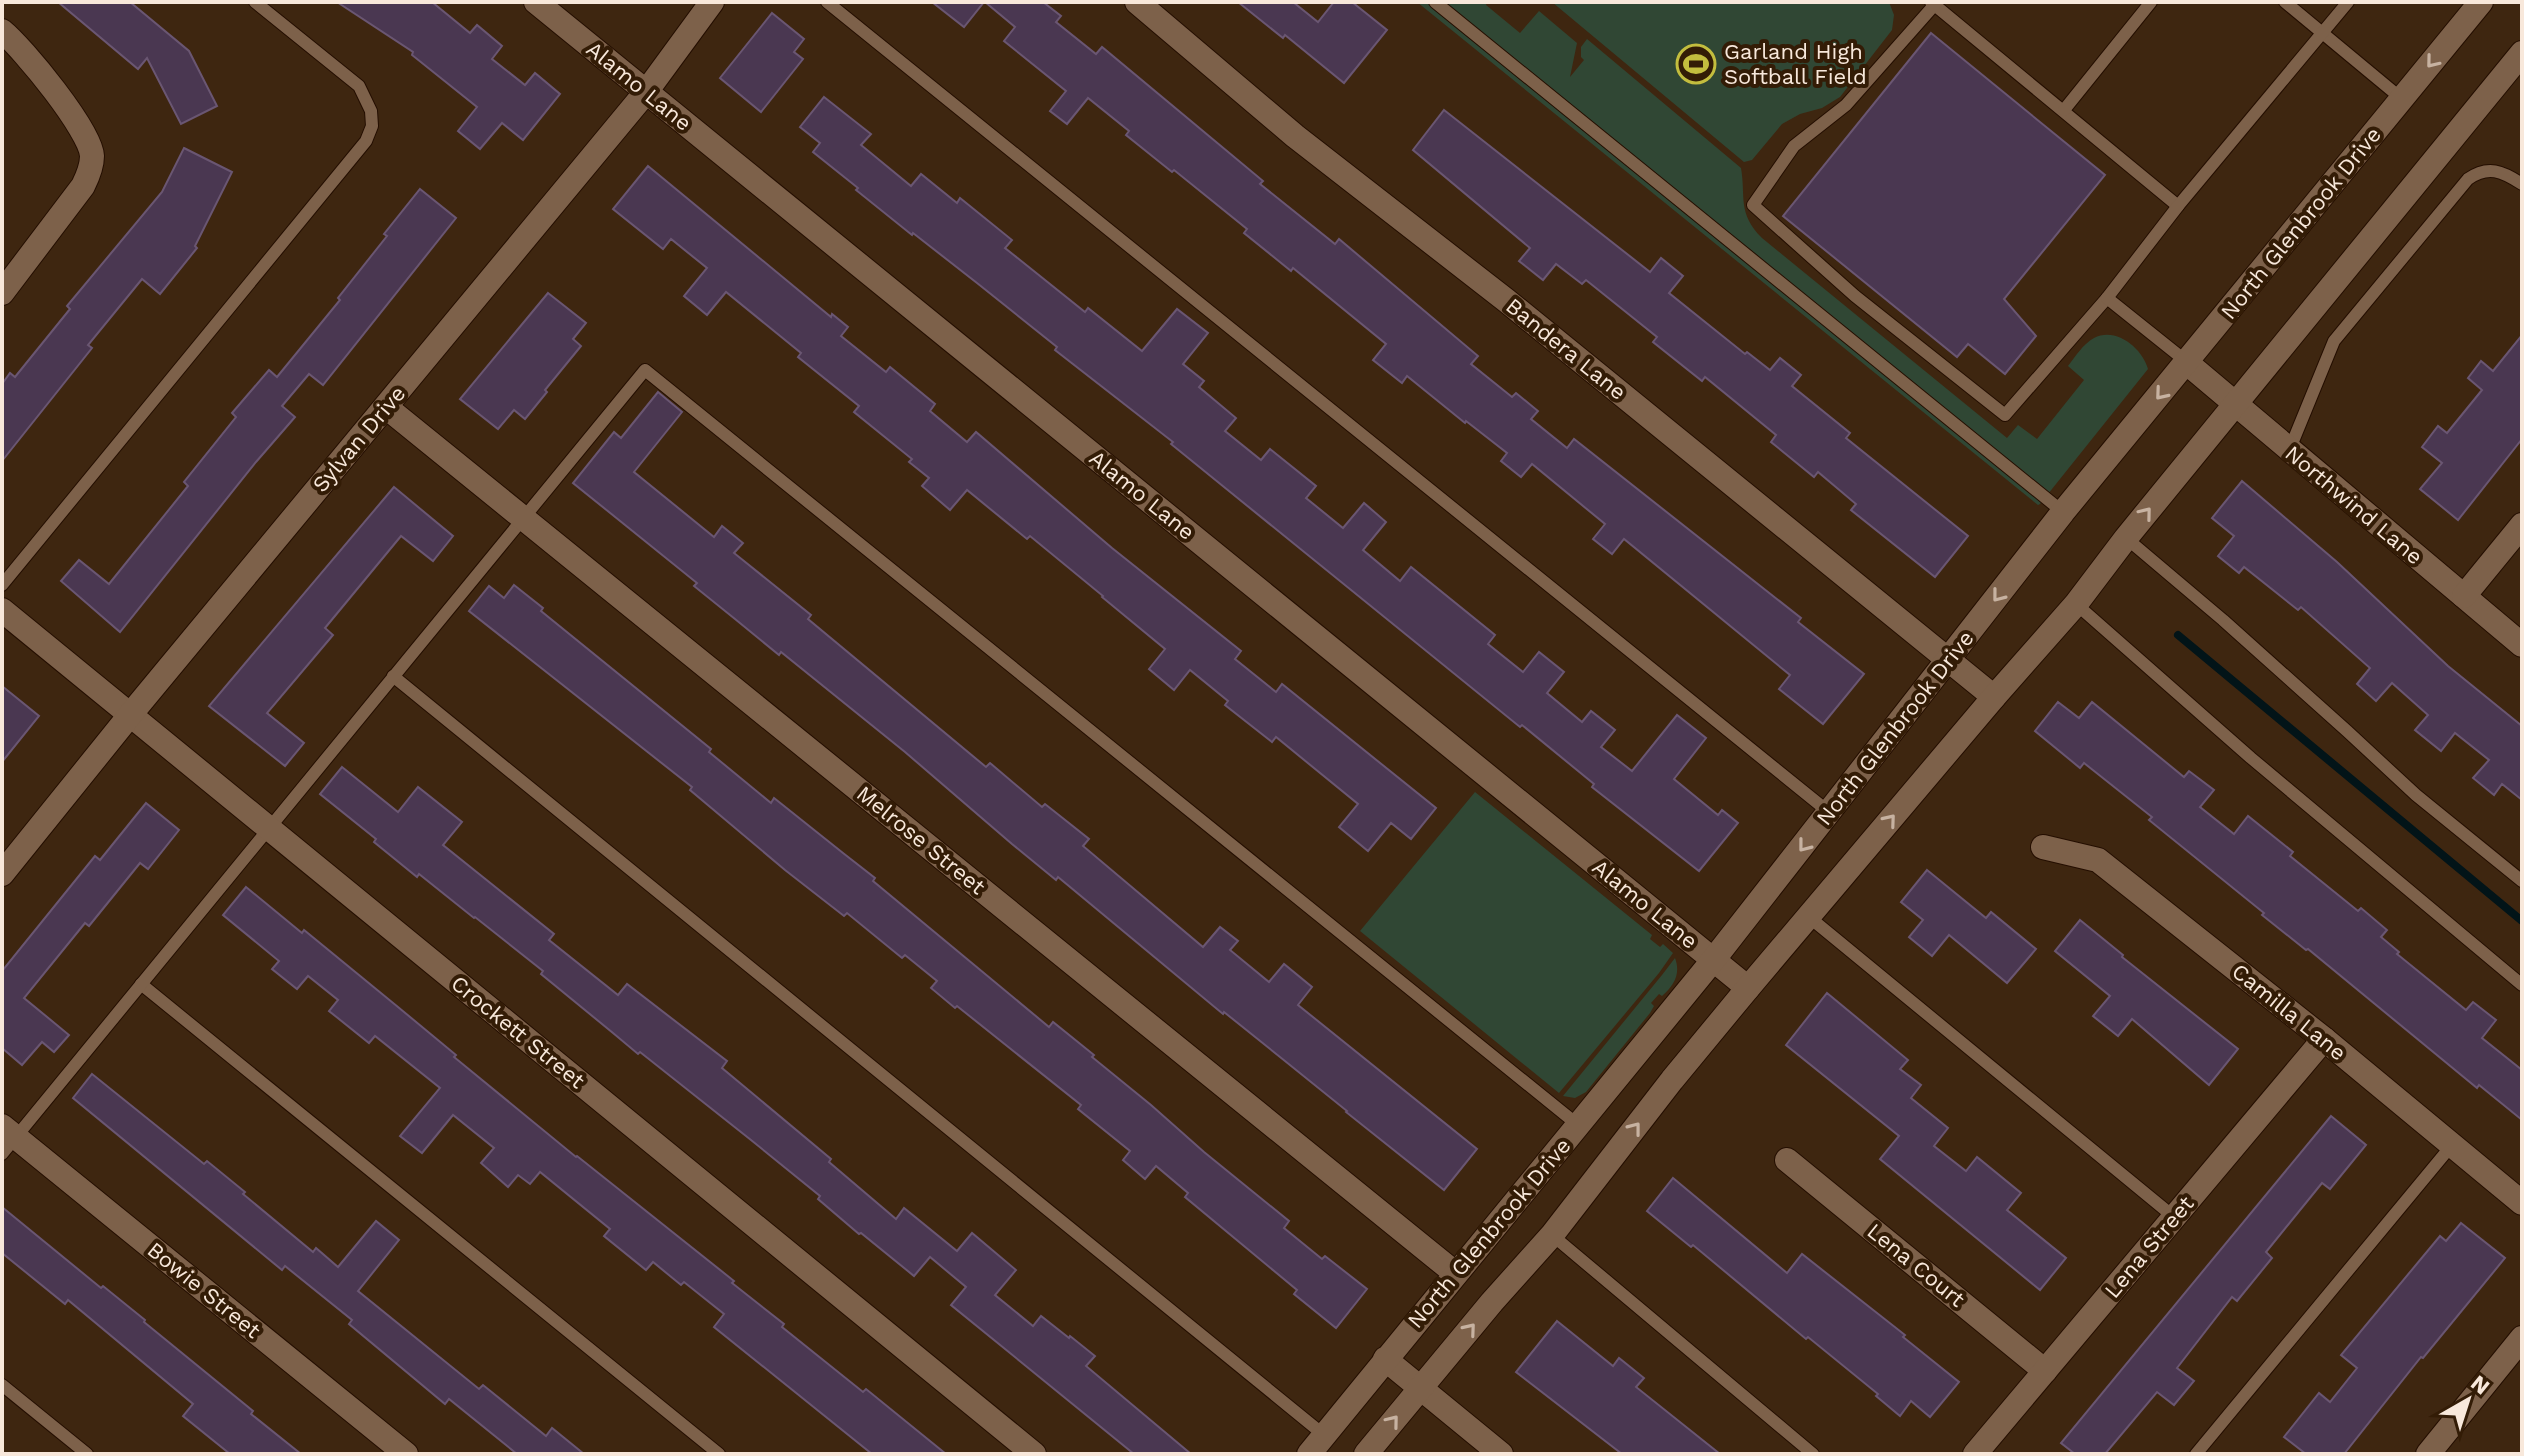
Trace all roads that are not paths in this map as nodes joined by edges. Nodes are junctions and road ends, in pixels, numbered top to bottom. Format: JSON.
{"nodes":[{"id":1,"x":255,"y":2,"type":"edge"},
{"id":2,"x":536,"y":2,"type":"edge"},
{"id":3,"x":712,"y":2,"type":"edge"},
{"id":4,"x":827,"y":2,"type":"edge"},
{"id":5,"x":1137,"y":2,"type":"edge"},
{"id":6,"x":1435,"y":2,"type":"edge"},
{"id":7,"x":2151,"y":2,"type":"edge"},
{"id":8,"x":2285,"y":2,"type":"edge"},
{"id":9,"x":2348,"y":2,"type":"edge"},
{"id":10,"x":2481,"y":2,"type":"edge"},
{"id":11,"x":1934,"y":3,"type":"edge"},
{"id":12,"x":2,"y":31,"type":"edge"},
{"id":13,"x":2322,"y":32,"type":"junction"},
{"id":14,"x":2522,"y":53,"type":"edge"},
{"id":15,"x":646,"y":92,"type":"junction"},
{"id":16,"x":2402,"y":99,"type":"junction"},
{"id":17,"x":2064,"y":110,"type":"junction"},
{"id":18,"x":2522,"y":184,"type":"edge"},
{"id":19,"x":2178,"y":206,"type":"junction"},
{"id":20,"x":2,"y":293,"type":"edge"},
{"id":21,"x":2107,"y":298,"type":"junction"},
{"id":22,"x":2187,"y":363,"type":"junction"},
{"id":23,"x":2235,"y":405,"type":"junction"},
{"id":24,"x":386,"y":407,"type":"junction"},
{"id":25,"x":2289,"y":451,"type":"junction"},
{"id":26,"x":2063,"y":512,"type":"junction"},
{"id":27,"x":523,"y":518,"type":"junction"},
{"id":28,"x":2522,"y":525,"type":"edge"},
{"id":29,"x":2126,"y":538,"type":"junction"},
{"id":30,"x":2,"y":585,"type":"edge"},
{"id":31,"x":2464,"y":596,"type":"junction"},
{"id":32,"x":2076,"y":604,"type":"junction"},
{"id":33,"x":2,"y":610,"type":"edge"},
{"id":34,"x":2522,"y":645,"type":"edge"},
{"id":35,"x":1947,"y":661,"type":"junction"},
{"id":36,"x":393,"y":676,"type":"junction"},
{"id":37,"x":1994,"y":697,"type":"junction"},
{"id":38,"x":130,"y":715,"type":"junction"},
{"id":39,"x":1830,"y":813,"type":"junction"},
{"id":40,"x":268,"y":828,"type":"junction"},
{"id":41,"x":2043,"y":847,"type":"dead end"},
{"id":42,"x":2,"y":874,"type":"edge"},
{"id":43,"x":2522,"y":881,"type":"edge"},
{"id":44,"x":1809,"y":917,"type":"junction"},
{"id":45,"x":1714,"y":959,"type":"junction"},
{"id":46,"x":141,"y":984,"type":"junction"},
{"id":47,"x":2522,"y":985,"type":"edge"},
{"id":48,"x":1748,"y":988,"type":"junction"},
{"id":49,"x":2324,"y":1039,"type":"junction"},
{"id":50,"x":1578,"y":1125,"type":"junction"},
{"id":51,"x":7,"y":1139,"type":"edge"},
{"id":52,"x":2452,"y":1145,"type":"junction"},
{"id":53,"x":1787,"y":1160,"type":"dead end"},
{"id":54,"x":2522,"y":1203,"type":"edge"},
{"id":55,"x":2174,"y":1217,"type":"junction"},
{"id":56,"x":1552,"y":1235,"type":"junction"},
{"id":57,"x":1455,"y":1273,"type":"junction"},
{"id":58,"x":2522,"y":1338,"type":"edge"},
{"id":59,"x":1385,"y":1359,"type":"junction"},
{"id":60,"x":2045,"y":1371,"type":"junction"},
{"id":61,"x":2,"y":1385,"type":"edge"},
{"id":62,"x":1420,"y":1388,"type":"junction"},
{"id":63,"x":1324,"y":1435,"type":"junction"},
{"id":64,"x":87,"y":1454,"type":"edge"},
{"id":65,"x":406,"y":1454,"type":"edge"},
{"id":66,"x":719,"y":1454,"type":"edge"},
{"id":67,"x":1034,"y":1454,"type":"edge"},
{"id":68,"x":1309,"y":1454,"type":"edge"},
{"id":69,"x":1366,"y":1454,"type":"edge"},
{"id":70,"x":1501,"y":1454,"type":"edge"},
{"id":71,"x":1813,"y":1454,"type":"edge"},
{"id":72,"x":1975,"y":1454,"type":"edge"},
{"id":73,"x":2196,"y":1454,"type":"edge"},
{"id":74,"x":2428,"y":1454,"type":"edge"}],
"edges":[{"from":1,"to":30,"type":"lane"},
{"from":2,"to":15,"type":"street","name":"Alamo Lane"},
{"from":3,"to":15,"type":"street","name":"Sylvan Drive"},
{"from":4,"to":39,"type":"lane"},
{"from":5,"to":35,"type":"street","name":"Bandera Lane"},
{"from":6,"to":26,"type":"lane"},
{"from":7,"to":17,"type":"lane"},
{"from":8,"to":13,"type":"lane"},
{"from":9,"to":13,"type":"lane"},
{"from":10,"to":16,"type":"street","name":"North Glenbrook Drive","one_way":true},
{"from":11,"to":17,"type":"lane"},
{"from":11,"to":21,"type":"lane"},
{"from":12,"to":20,"type":"street"},
{"from":13,"to":16,"type":"lane"},
{"from":13,"to":19,"type":"lane"},
{"from":14,"to":23,"type":"street"},
{"from":15,"to":24,"type":"street","name":"Sylvan Drive"},
{"from":15,"to":45,"type":"street","name":"Alamo Lane"},
{"from":16,"to":22,"type":"street","name":"North Glenbrook Drive"},
{"from":17,"to":19,"type":"lane"},
{"from":18,"to":25,"type":"lane"},
{"from":19,"to":21,"type":"lane"},
{"from":21,"to":22,"type":"lane"},
{"from":22,"to":23,"type":"street","name":"Northwind Lane"},
{"from":22,"to":26,"type":"street","name":"North Glenbrook Drive","one_way":true},
{"from":23,"to":25,"type":"street","name":"Northwind Lane"},
{"from":29,"to":23,"type":"street","one_way":true},
{"from":24,"to":27,"type":"street","name":"Melrose Street"},
{"from":24,"to":38,"type":"street","name":"Sylvan Drive"},
{"from":25,"to":31,"type":"street","name":"Northwind Lane"},
{"from":26,"to":35,"type":"street","name":"North Glenbrook Drive","one_way":true},
{"from":27,"to":36,"type":"lane"},
{"from":27,"to":50,"type":"lane"},
{"from":27,"to":57,"type":"street","name":"Melrose Street"},
{"from":28,"to":31,"type":"street"},
{"from":29,"to":32,"type":"street"},
{"from":29,"to":43,"type":"lane"},
{"from":31,"to":34,"type":"street","name":"Northwind Lane"},
{"from":32,"to":37,"type":"street"},
{"from":32,"to":47,"type":"lane"},
{"from":33,"to":38,"type":"street","name":"Crockett Street"},
{"from":35,"to":37,"type":"street","name":"Bandera Lane"},
{"from":35,"to":39,"type":"street","name":"North Glenbrook Drive"},
{"from":36,"to":40,"type":"lane"},
{"from":36,"to":63,"type":"lane"},
{"from":44,"to":37,"type":"street","one_way":true},
{"from":38,"to":40,"type":"street","name":"Crockett Street"},
{"from":38,"to":42,"type":"street","name":"Sylvan Drive"},
{"from":39,"to":45,"type":"street","name":"North Glenbrook Drive","one_way":true},
{"from":40,"to":46,"type":"lane"},
{"from":40,"to":67,"type":"street","name":"Crockett Street"},
{"from":41,"to":49,"type":"street","name":"Camilla Lane"},
{"from":44,"to":48,"type":"street"},
{"from":44,"to":55,"type":"lane"},
{"from":45,"to":48,"type":"street","name":"Alamo Lane"},
{"from":45,"to":50,"type":"street","name":"North Glenbrook Drive"},
{"from":46,"to":51,"type":"lane"},
{"from":46,"to":66,"type":"lane"},
{"from":56,"to":48,"type":"street","one_way":true},
{"from":49,"to":52,"type":"street","name":"Camilla Lane"},
{"from":49,"to":55,"type":"street","name":"Lena Street"},
{"from":50,"to":57,"type":"street","name":"North Glenbrook Drive"},
{"from":51,"to":65,"type":"street","name":"Bowie Street"},
{"from":52,"to":54,"type":"street","name":"Camilla Lane"},
{"from":52,"to":73,"type":"lane"},
{"from":53,"to":60,"type":"street","name":"Lena Court"},
{"from":55,"to":60,"type":"street","name":"Lena Street"},
{"from":62,"to":56,"type":"street","one_way":true},
{"from":56,"to":71,"type":"lane"},
{"from":57,"to":59,"type":"street","name":"North Glenbrook Drive"},
{"from":58,"to":74,"type":"street"},
{"from":59,"to":62,"type":"street"},
{"from":59,"to":63,"type":"street","name":"North Glenbrook Drive"},
{"from":60,"to":72,"type":"street","name":"Lena Street"},
{"from":61,"to":64,"type":"lane"},
{"from":69,"to":62,"type":"street","one_way":true},
{"from":62,"to":70,"type":"street"},
{"from":63,"to":68,"type":"street","name":"North Glenbrook Drive"}]}
